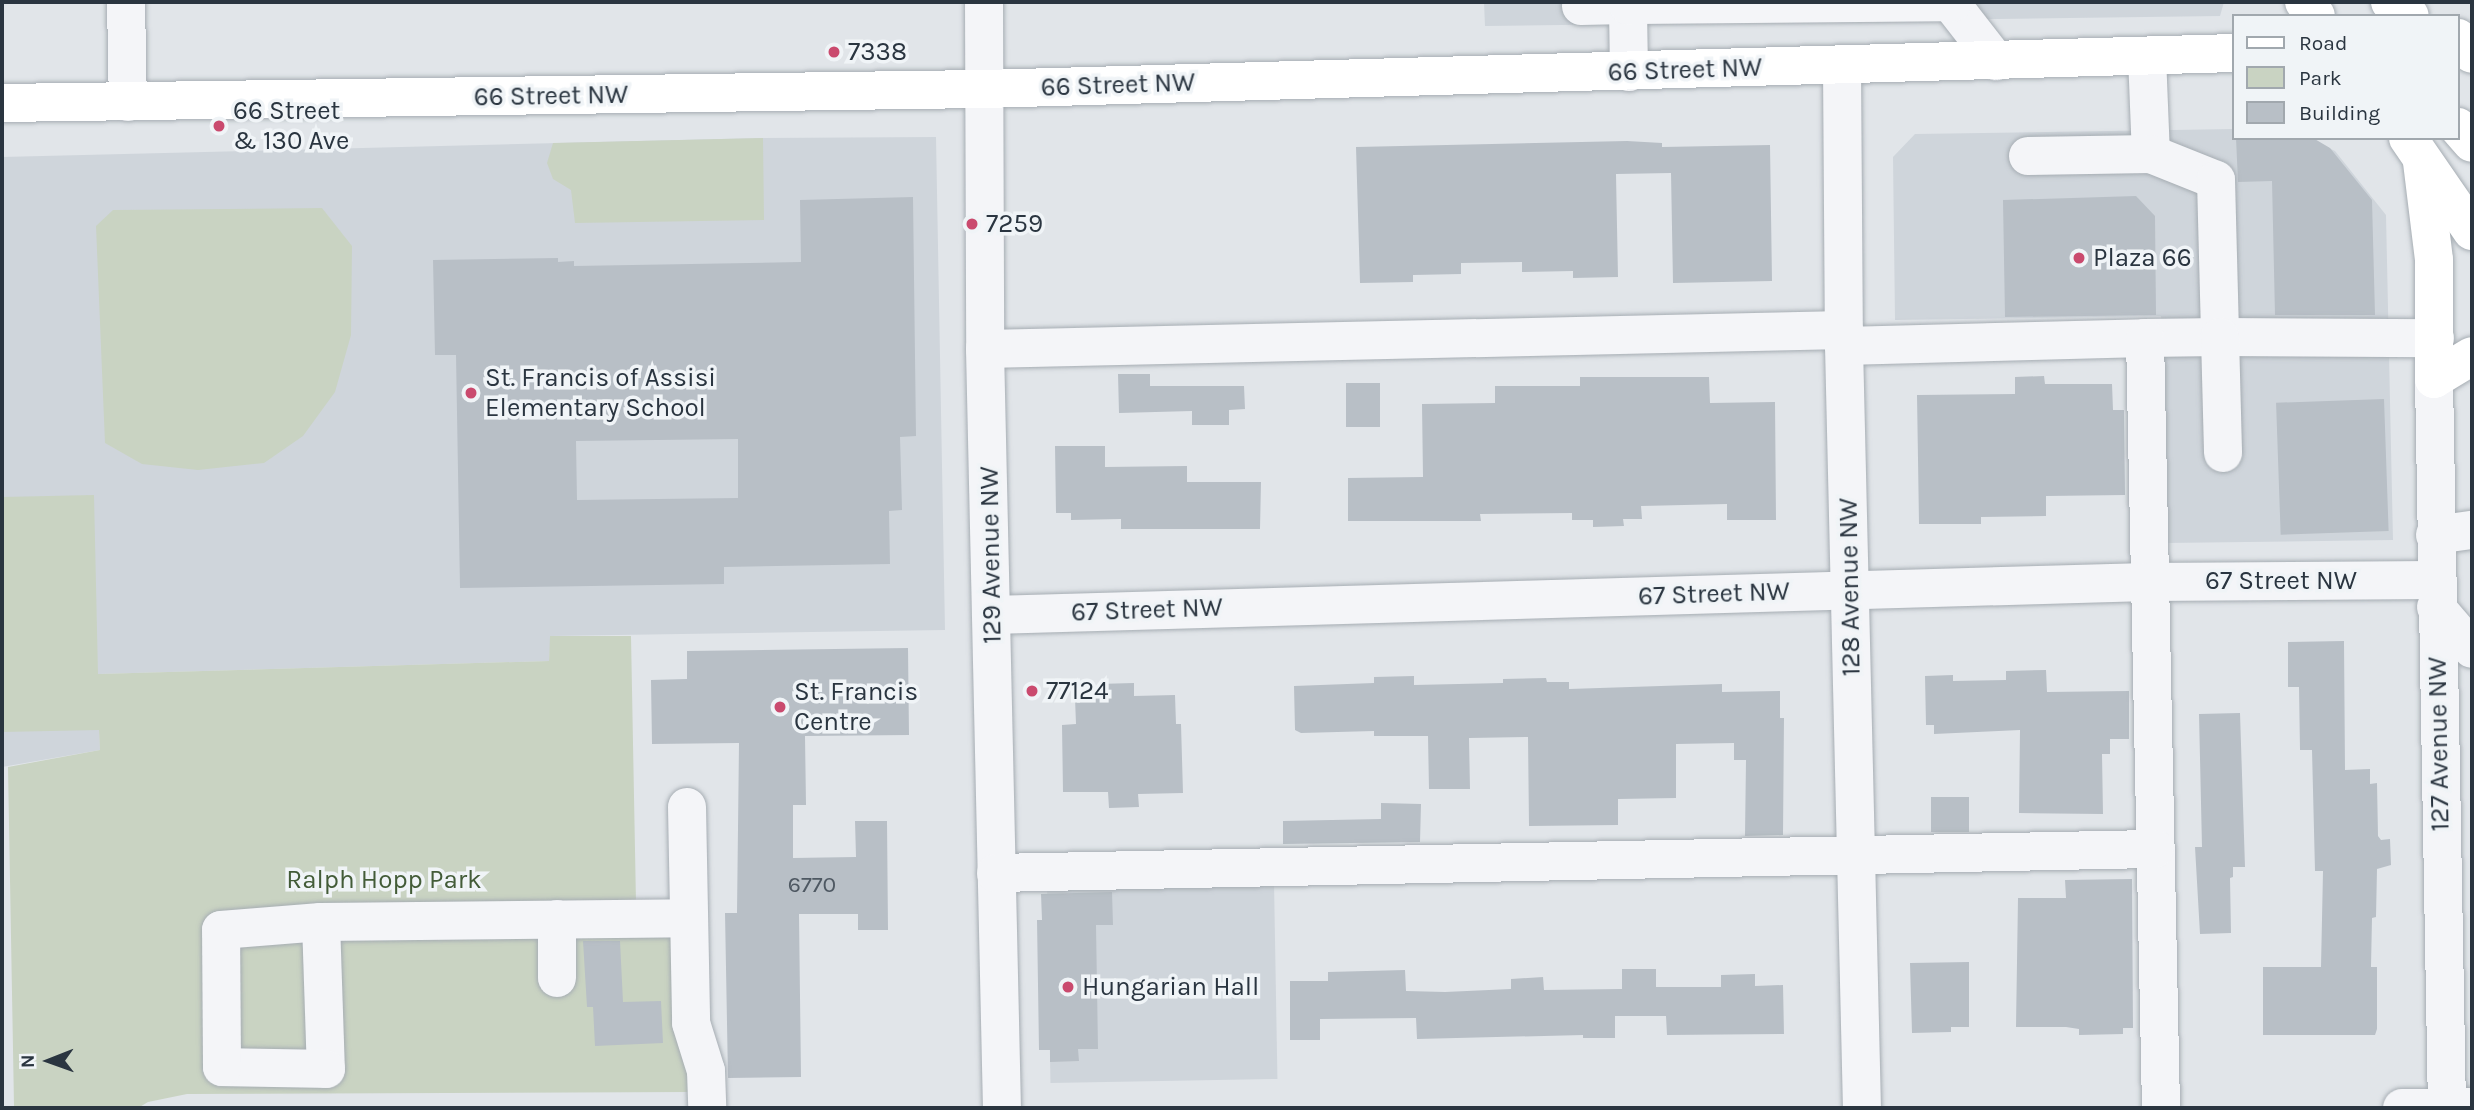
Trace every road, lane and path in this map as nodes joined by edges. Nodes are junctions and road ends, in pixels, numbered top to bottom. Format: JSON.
{"nodes":[{"id":1,"x":127,"y":2,"type":"edge"},
{"id":2,"x":984,"y":2,"type":"edge"},
{"id":3,"x":1951,"y":2,"type":"edge"},
{"id":4,"x":2390,"y":2,"type":"edge"},
{"id":5,"x":1628,"y":5,"type":"junction"},
{"id":6,"x":1581,"y":6,"type":"dead end"},
{"id":7,"x":2407,"y":14,"type":"edge"},
{"id":8,"x":2460,"y":41,"type":"edge"},
{"id":9,"x":2232,"y":53,"type":"edge"},
{"id":10,"x":2147,"y":56,"type":"junction"},
{"id":11,"x":2472,"y":56,"type":"edge"},
{"id":12,"x":1996,"y":61,"type":"junction"},
{"id":13,"x":1842,"y":66,"type":"junction"},
{"id":14,"x":1629,"y":72,"type":"junction"},
{"id":15,"x":985,"y":89,"type":"junction"},
{"id":16,"x":128,"y":102,"type":"junction"},
{"id":17,"x":2,"y":103,"type":"edge"},
{"id":18,"x":2460,"y":129,"type":"edge"},
{"id":19,"x":2472,"y":143,"type":"edge"},
{"id":20,"x":2415,"y":150,"type":"edge"},
{"id":21,"x":2151,"y":154,"type":"junction"},
{"id":22,"x":2028,"y":156,"type":"dead end"},
{"id":23,"x":2472,"y":231,"type":"edge"},
{"id":24,"x":2220,"y":337,"type":"junction"},
{"id":25,"x":1844,"y":338,"type":"junction"},
{"id":26,"x":2144,"y":338,"type":"junction"},
{"id":27,"x":2435,"y":338,"type":"junction"},
{"id":28,"x":985,"y":349,"type":"junction"},
{"id":29,"x":2472,"y":356,"type":"edge"},
{"id":30,"x":2434,"y":379,"type":"junction"},
{"id":31,"x":2223,"y":453,"type":"dead end"},
{"id":32,"x":2454,"y":533,"type":"edge"},
{"id":33,"x":2148,"y":582,"type":"junction"},
{"id":34,"x":1849,"y":590,"type":"junction"},
{"id":35,"x":2436,"y":593,"type":"junction"},
{"id":36,"x":992,"y":615,"type":"junction"},
{"id":37,"x":2472,"y":649,"type":"edge"},
{"id":38,"x":687,"y":807,"type":"dead end"},
{"id":39,"x":2155,"y":849,"type":"junction"},
{"id":40,"x":1856,"y":853,"type":"junction"},
{"id":41,"x":2457,"y":861,"type":"edge"},
{"id":42,"x":996,"y":873,"type":"junction"},
{"id":43,"x":689,"y":918,"type":"junction"},
{"id":44,"x":557,"y":919,"type":"junction"},
{"id":45,"x":321,"y":922,"type":"junction"},
{"id":46,"x":557,"y":978,"type":"dead end"},
{"id":47,"x":2472,"y":1107,"type":"edge"},
{"id":48,"x":707,"y":1108,"type":"edge"},
{"id":49,"x":1002,"y":1108,"type":"edge"},
{"id":50,"x":1862,"y":1108,"type":"edge"},
{"id":51,"x":2161,"y":1108,"type":"edge"},
{"id":52,"x":2402,"y":1108,"type":"edge"},
{"id":53,"x":2448,"y":1108,"type":"edge"}],
"edges":[{"from":1,"to":16,"type":"street"},
{"from":2,"to":15,"type":"street","name":"129 Avenue NW"},
{"from":3,"to":5,"type":"street"},
{"from":3,"to":12,"type":"street"},
{"from":4,"to":7,"type":"main road"},
{"from":5,"to":6,"type":"street"},
{"from":5,"to":14,"type":"street"},
{"from":8,"to":11,"type":"main road"},
{"from":9,"to":10,"type":"main road","name":"66 Street NW"},
{"from":10,"to":12,"type":"main road","name":"66 Street NW"},
{"from":10,"to":21,"type":"street"},
{"from":12,"to":13,"type":"main road","name":"66 Street NW"},
{"from":13,"to":14,"type":"main road","name":"66 Street NW"},
{"from":13,"to":25,"type":"street","name":"128 Avenue NW"},
{"from":14,"to":15,"type":"main road","name":"66 Street NW"},
{"from":15,"to":16,"type":"main road","name":"66 Street NW"},
{"from":15,"to":28,"type":"street","name":"129 Avenue NW"},
{"from":16,"to":17,"type":"main road","name":"66 Street NW"},
{"from":18,"to":19,"type":"main road"},
{"from":20,"to":23,"type":"main road"},
{"from":20,"to":27,"type":"main road"},
{"from":21,"to":22,"type":"street"},
{"from":21,"to":24,"type":"street"},
{"from":24,"to":26,"type":"street"},
{"from":24,"to":27,"type":"street"},
{"from":24,"to":31,"type":"street"},
{"from":25,"to":26,"type":"street"},
{"from":25,"to":28,"type":"street"},
{"from":25,"to":34,"type":"street","name":"128 Avenue NW"},
{"from":26,"to":33,"type":"street"},
{"from":27,"to":30,"type":"main road"},
{"from":28,"to":36,"type":"street","name":"129 Avenue NW"},
{"from":29,"to":30,"type":"main road"},
{"from":30,"to":32,"type":"street","name":"127 Avenue NW"},
{"from":32,"to":35,"type":"street","name":"127 Avenue NW"},
{"from":33,"to":34,"type":"street","name":"67 Street NW"},
{"from":33,"to":35,"type":"street","name":"67 Street NW"},
{"from":33,"to":39,"type":"street"},
{"from":34,"to":36,"type":"street","name":"67 Street NW"},
{"from":34,"to":40,"type":"street","name":"128 Avenue NW"},
{"from":35,"to":37,"type":"street"},
{"from":35,"to":41,"type":"street","name":"127 Avenue NW"},
{"from":36,"to":42,"type":"street","name":"129 Avenue NW"},
{"from":38,"to":43,"type":"street"},
{"from":39,"to":40,"type":"street"},
{"from":39,"to":51,"type":"street"},
{"from":40,"to":42,"type":"street"},
{"from":40,"to":50,"type":"street","name":"128 Avenue NW"},
{"from":41,"to":53,"type":"street","name":"127 Avenue NW"},
{"from":42,"to":49,"type":"street","name":"129 Avenue NW"},
{"from":43,"to":44,"type":"street"},
{"from":43,"to":48,"type":"street"},
{"from":44,"to":45,"type":"street"},
{"from":44,"to":46,"type":"street"},
{"from":45,"to":45,"type":"street"},
{"from":47,"to":53,"type":"street"},
{"from":52,"to":53,"type":"street"}]}
